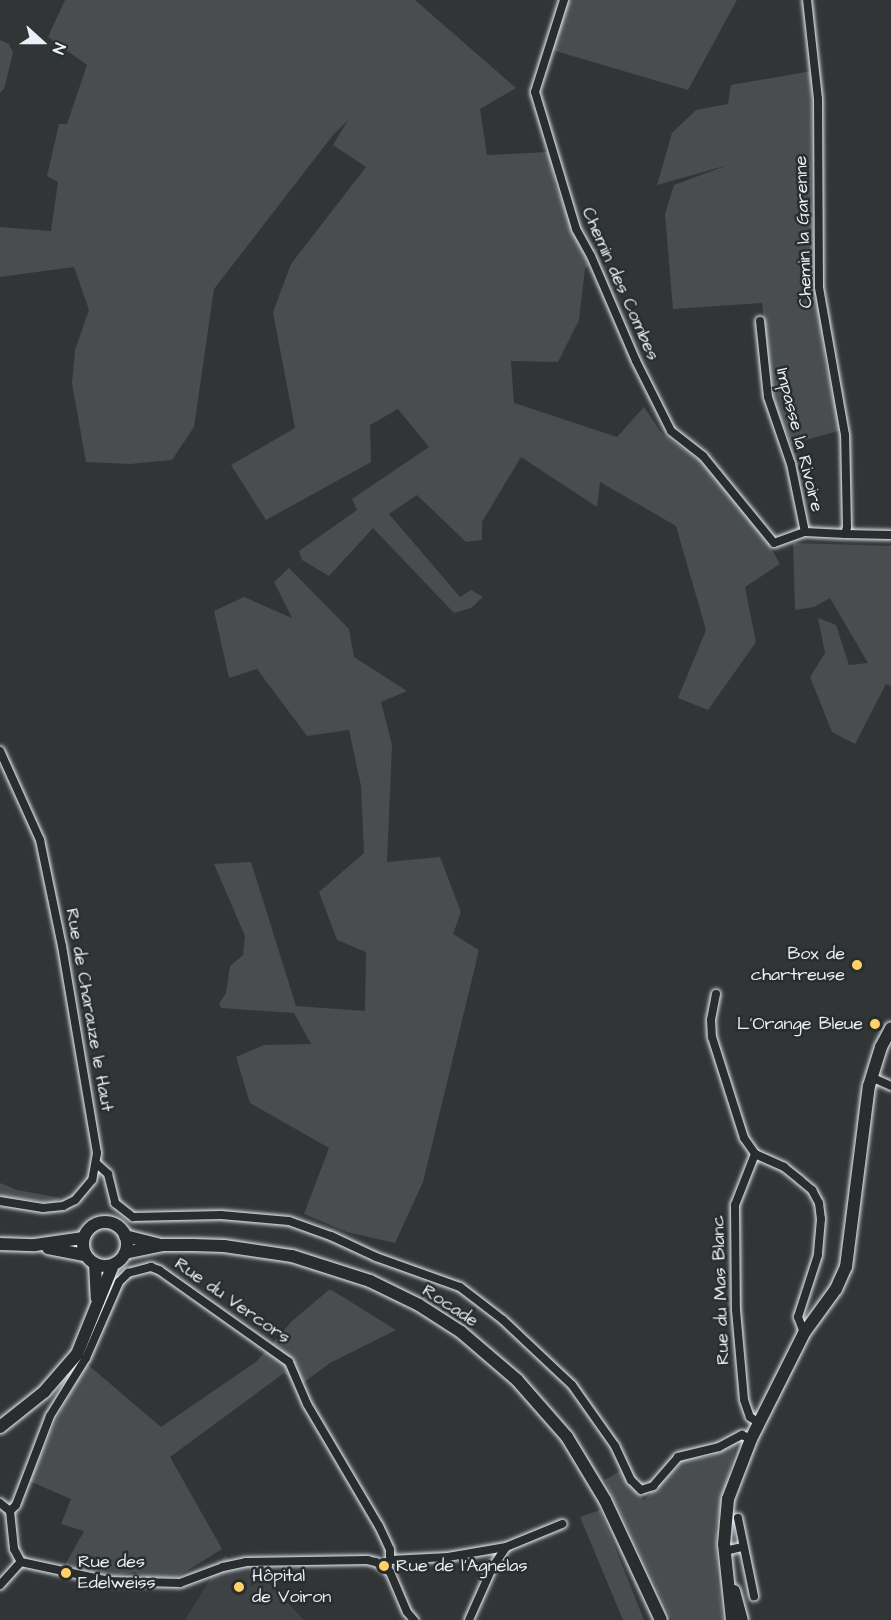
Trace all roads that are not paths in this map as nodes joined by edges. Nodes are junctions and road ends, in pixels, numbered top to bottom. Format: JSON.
{"nodes":[{"id":1,"x":564,"y":0,"type":"edge"},
{"id":2,"x":807,"y":0,"type":"edge"},
{"id":3,"x":760,"y":321,"type":"dead end"},
{"id":4,"x":805,"y":532,"type":"junction"},
{"id":5,"x":844,"y":534,"type":"junction"},
{"id":6,"x":891,"y":535,"type":"edge"},
{"id":7,"x":0,"y":751,"type":"edge"},
{"id":8,"x":716,"y":994,"type":"dead end"},
{"id":9,"x":891,"y":1028,"type":"edge"},
{"id":10,"x":871,"y":1077,"type":"junction"},
{"id":11,"x":891,"y":1086,"type":"edge"},
{"id":12,"x":755,"y":1154,"type":"junction"},
{"id":13,"x":97,"y":1164,"type":"junction"},
{"id":14,"x":0,"y":1202,"type":"edge"},
{"id":15,"x":125,"y":1236,"type":"junction"},
{"id":16,"x":83,"y":1238,"type":"junction"},
{"id":17,"x":0,"y":1244,"type":"edge"},
{"id":18,"x":35,"y":1245,"type":"junction"},
{"id":19,"x":162,"y":1245,"type":"junction"},
{"id":20,"x":125,"y":1253,"type":"junction"},
{"id":21,"x":85,"y":1255,"type":"junction"},
{"id":22,"x":94,"y":1264,"type":"junction"},
{"id":23,"x":113,"y":1264,"type":"junction"},
{"id":24,"x":97,"y":1308,"type":"junction"},
{"id":25,"x":804,"y":1333,"type":"junction"},
{"id":26,"x":759,"y":1423,"type":"junction"},
{"id":27,"x":0,"y":1426,"type":"edge"},
{"id":28,"x":751,"y":1439,"type":"junction"},
{"id":29,"x":0,"y":1503,"type":"edge"},
{"id":30,"x":10,"y":1511,"type":"junction"},
{"id":31,"x":738,"y":1518,"type":"dead end"},
{"id":32,"x":562,"y":1524,"type":"dead end"},
{"id":33,"x":624,"y":1544,"type":"junction"},
{"id":34,"x":743,"y":1547,"type":"junction"},
{"id":35,"x":506,"y":1548,"type":"junction"},
{"id":36,"x":725,"y":1555,"type":"junction"},
{"id":37,"x":21,"y":1562,"type":"junction"},
{"id":38,"x":387,"y":1563,"type":"junction"},
{"id":39,"x":0,"y":1585,"type":"edge"},
{"id":40,"x":754,"y":1596,"type":"dead end"},
{"id":41,"x":414,"y":1620,"type":"edge"},
{"id":42,"x":470,"y":1620,"type":"edge"},
{"id":43,"x":651,"y":1620,"type":"edge"},
{"id":44,"x":661,"y":1620,"type":"edge"},
{"id":45,"x":732,"y":1620,"type":"edge"},
{"id":46,"x":742,"y":1620,"type":"edge"}],
"edges":[{"from":1,"to":4,"type":"street","name":"Chemin des Combes"},
{"from":2,"to":5,"type":"street","name":"Chemin la Garenne"},
{"from":3,"to":4,"type":"street","name":"Impasse la Rivoire"},
{"from":4,"to":5,"type":"street"},
{"from":5,"to":6,"type":"street"},
{"from":7,"to":13,"type":"street","name":"Rue de Charauze le Haut"},
{"from":8,"to":12,"type":"street"},
{"from":9,"to":10,"type":"main road"},
{"from":10,"to":11,"type":"street"},
{"from":10,"to":25,"type":"main road"},
{"from":12,"to":25,"type":"street"},
{"from":12,"to":26,"type":"street","name":"Rue du Mas Blanc"},
{"from":13,"to":14,"type":"street","name":"Rue de Charauze le Haut"},
{"from":13,"to":28,"type":"street"},
{"from":15,"to":16,"type":"main road"},
{"from":15,"to":19,"type":"main road","name":"Rocade"},
{"from":15,"to":20,"type":"main road"},
{"from":16,"to":18,"type":"main road"},
{"from":16,"to":21,"type":"main road"},
{"from":17,"to":18,"type":"main road"},
{"from":18,"to":21,"type":"main road"},
{"from":19,"to":20,"type":"main road","name":"Rocade"},
{"from":19,"to":33,"type":"main road","name":"Rocade"},
{"from":20,"to":23,"type":"main road"},
{"from":21,"to":22,"type":"main road"},
{"from":22,"to":23,"type":"main road"},
{"from":22,"to":24,"type":"main road"},
{"from":23,"to":24,"type":"main road"},
{"from":24,"to":27,"type":"main road"},
{"from":25,"to":26,"type":"main road"},
{"from":26,"to":28,"type":"main road"},
{"from":28,"to":36,"type":"main road"},
{"from":29,"to":30,"type":"street"},
{"from":30,"to":37,"type":"street"},
{"from":30,"to":38,"type":"street","name":"Rue du Vercors"},
{"from":31,"to":34,"type":"street"},
{"from":32,"to":35,"type":"street"},
{"from":33,"to":43,"type":"main road","name":"Rocade"},
{"from":33,"to":44,"type":"main road","name":"Rocade"},
{"from":34,"to":36,"type":"street"},
{"from":34,"to":40,"type":"street"},
{"from":35,"to":38,"type":"street"},
{"from":35,"to":42,"type":"street"},
{"from":36,"to":45,"type":"main road"},
{"from":36,"to":46,"type":"main road"},
{"from":37,"to":38,"type":"street"},
{"from":37,"to":39,"type":"street"},
{"from":38,"to":41,"type":"street"}]}
